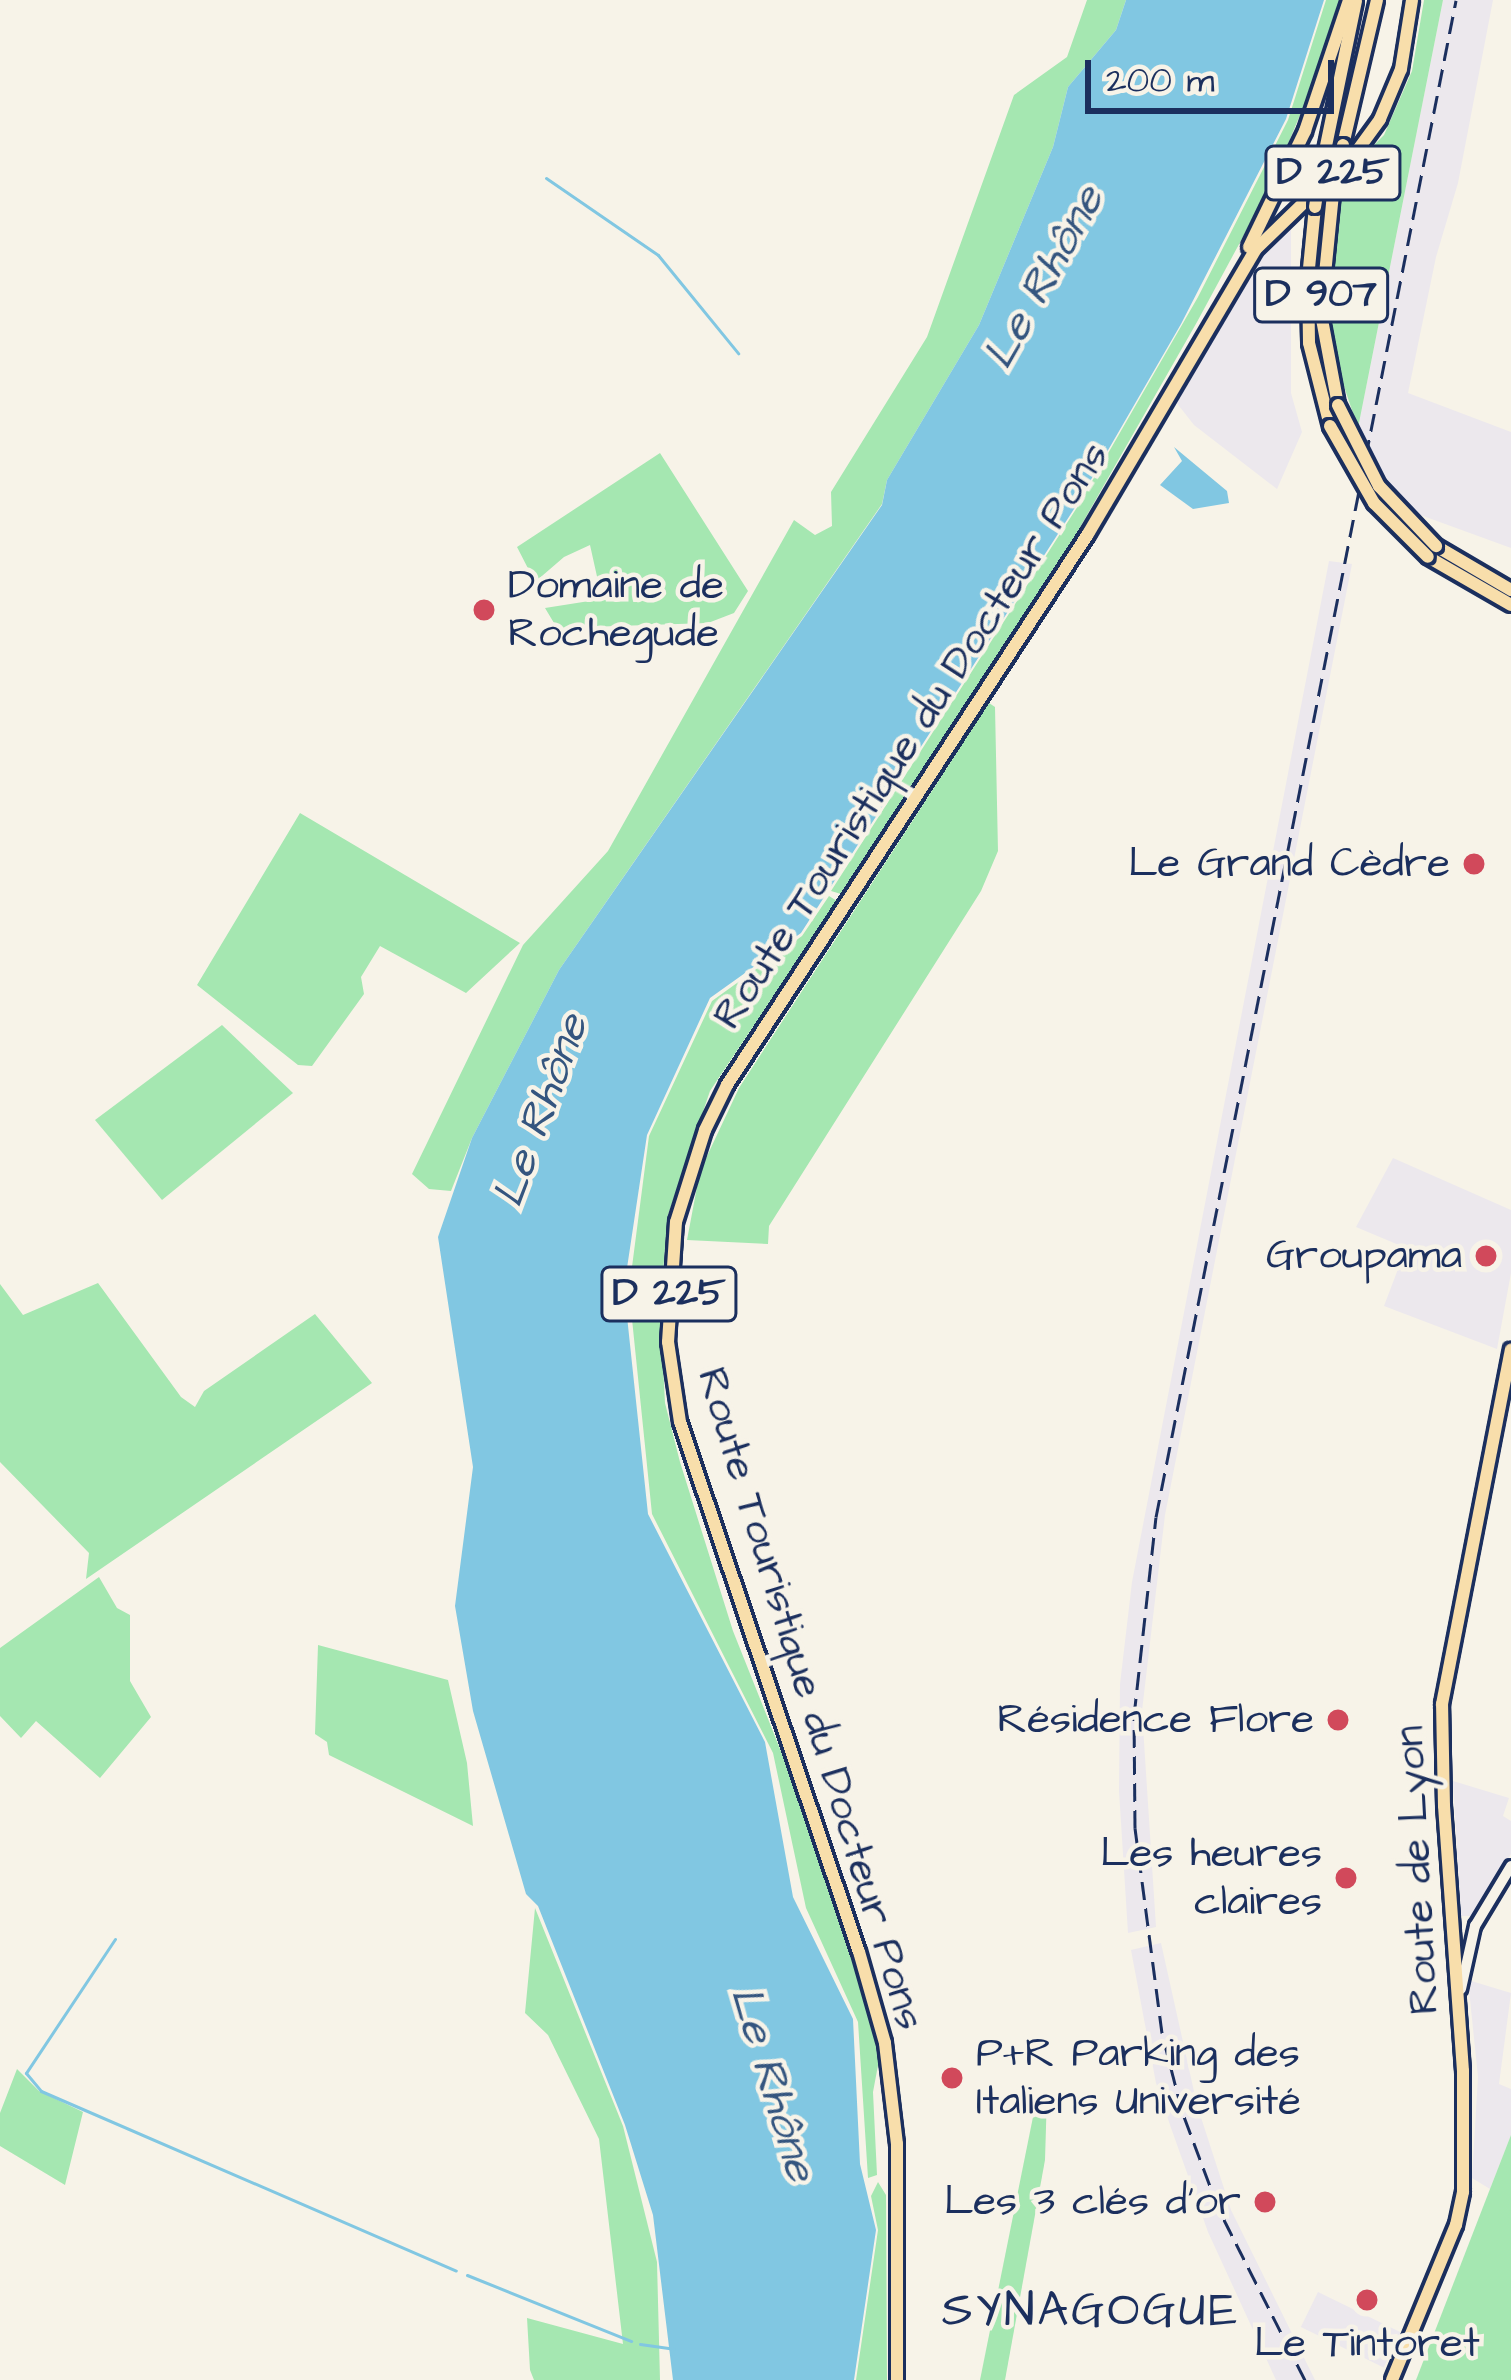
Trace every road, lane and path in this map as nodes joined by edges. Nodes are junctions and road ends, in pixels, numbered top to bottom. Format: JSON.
{"nodes":[{"id":1,"x":1353,"y":0,"type":"edge"},
{"id":2,"x":1377,"y":0,"type":"edge"},
{"id":3,"x":1412,"y":0,"type":"edge"},
{"id":4,"x":1209,"y":323,"type":"junction"},
{"id":5,"x":1432,"y":552,"type":"junction"},
{"id":6,"x":1511,"y":590,"type":"edge"},
{"id":7,"x":1511,"y":604,"type":"edge"},
{"id":8,"x":1511,"y":1350,"type":"edge"},
{"id":9,"x":1511,"y":1866,"type":"edge"},
{"id":10,"x":1475,"y":1926,"type":"junction"},
{"id":11,"x":1452,"y":1931,"type":"junction"},
{"id":12,"x":1458,"y":2006,"type":"junction"},
{"id":13,"x":897,"y":2380,"type":"edge"},
{"id":14,"x":1392,"y":2380,"type":"edge"}],
"edges":[{"from":1,"to":4,"type":"main road","number":"D 225"},
{"from":1,"to":5,"type":"main road","number":"D 907","bridge":true},
{"from":2,"to":5,"type":"main road","number":"D 907","bridge":true},
{"from":3,"to":4,"type":"main road","number":"D 225"},
{"from":4,"to":13,"type":"main road","name":"Route Touristique du Docteur Pons","number":"D 225"},
{"from":5,"to":6,"type":"main road","number":"D 907"},
{"from":5,"to":7,"type":"main road","number":"D 907"},
{"from":8,"to":11,"type":"main road","name":"Route de Lyon"},
{"from":9,"to":10,"type":"main road"},
{"from":10,"to":11,"type":"main road"},
{"from":10,"to":12,"type":"main road"},
{"from":11,"to":12,"type":"main road","name":"Route de Lyon"},
{"from":12,"to":14,"type":"main road","name":"Route de Lyon"}]}
